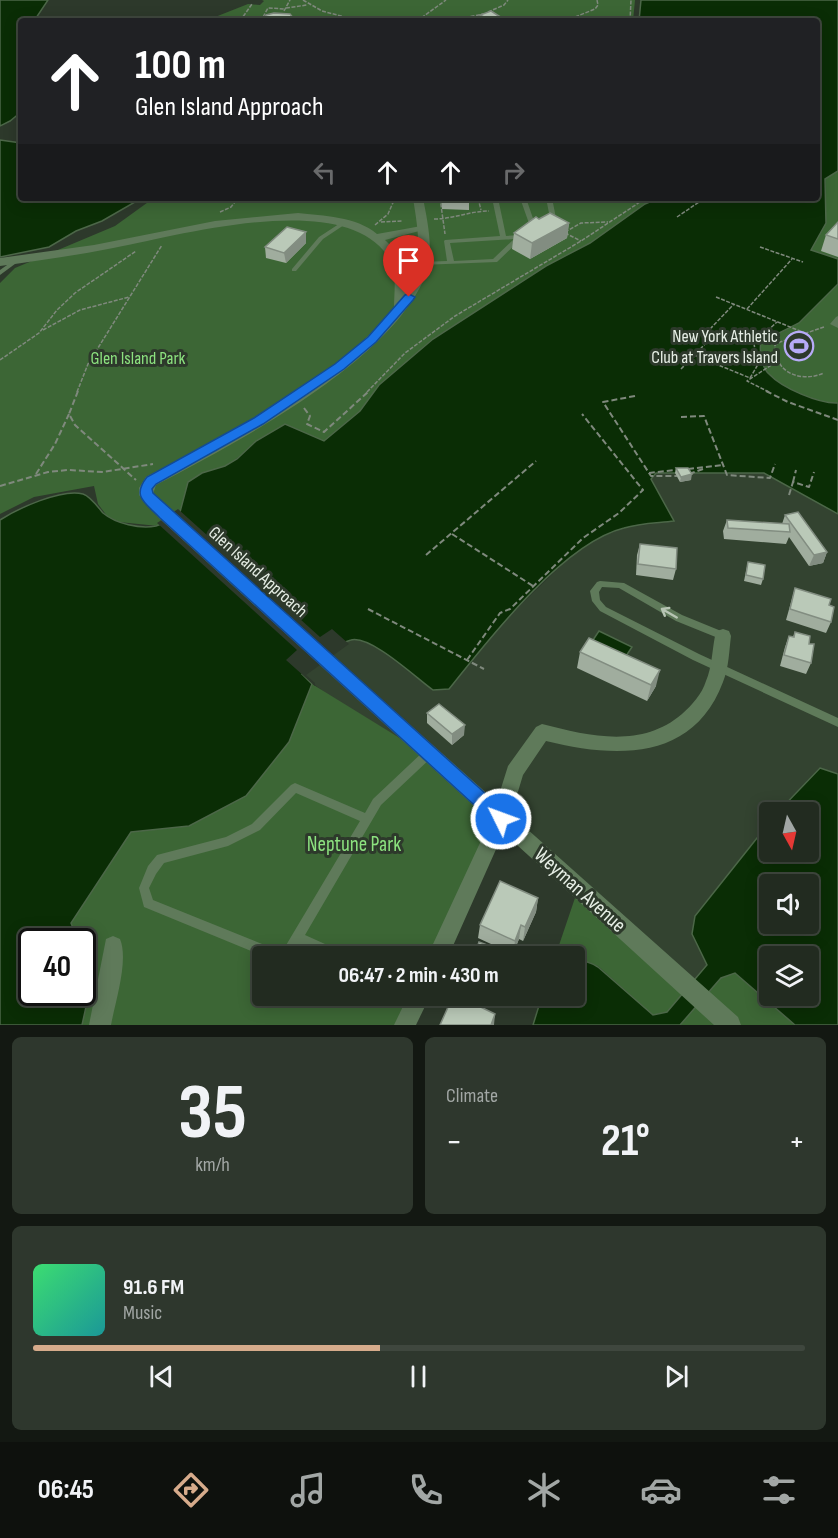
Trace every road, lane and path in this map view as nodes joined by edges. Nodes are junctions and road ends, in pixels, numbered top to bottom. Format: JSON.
{"nodes":[{"id":1,"x":290,"y":0,"type":"edge"},
{"id":2,"x":303,"y":0,"type":"edge"},
{"id":3,"x":446,"y":0,"type":"edge"},
{"id":4,"x":508,"y":0,"type":"edge"},
{"id":5,"x":597,"y":0,"type":"edge"},
{"id":6,"x":631,"y":0,"type":"edge"},
{"id":7,"x":252,"y":4,"type":"dead end"},
{"id":8,"x":309,"y":5,"type":"junction"},
{"id":9,"x":285,"y":8,"type":"junction"},
{"id":10,"x":281,"y":15,"type":"edge"},
{"id":11,"x":263,"y":17,"type":"edge"},
{"id":12,"x":242,"y":18,"type":"edge"},
{"id":13,"x":350,"y":18,"type":"edge"},
{"id":14,"x":421,"y":18,"type":"edge"},
{"id":15,"x":467,"y":18,"type":"edge"},
{"id":16,"x":572,"y":18,"type":"edge"},
{"id":17,"x":630,"y":18,"type":"edge"},
{"id":18,"x":236,"y":201,"type":"edge"},
{"id":19,"x":395,"y":201,"type":"edge"},
{"id":20,"x":419,"y":201,"type":"edge"},
{"id":21,"x":440,"y":201,"type":"edge"},
{"id":22,"x":479,"y":201,"type":"edge"},
{"id":23,"x":496,"y":201,"type":"edge"},
{"id":24,"x":524,"y":201,"type":"edge"},
{"id":25,"x":550,"y":201,"type":"edge"},
{"id":26,"x":641,"y":201,"type":"edge"},
{"id":27,"x":700,"y":201,"type":"edge"},
{"id":28,"x":497,"y":210,"type":"junction"},
{"id":29,"x":481,"y":211,"type":"junction"},
{"id":30,"x":212,"y":216,"type":"dead end"},
{"id":31,"x":677,"y":217,"type":"dead end"},
{"id":32,"x":442,"y":219,"type":"junction"},
{"id":33,"x":402,"y":221,"type":"dead end"},
{"id":34,"x":611,"y":221,"type":"junction"},
{"id":35,"x":379,"y":222,"type":"junction"},
{"id":36,"x":426,"y":223,"type":"junction"},
{"id":37,"x":340,"y":226,"type":"junction"},
{"id":38,"x":367,"y":230,"type":"junction"},
{"id":39,"x":534,"y":230,"type":"junction"},
{"id":40,"x":175,"y":233,"type":"junction"},
{"id":41,"x":519,"y":237,"type":"junction"},
{"id":42,"x":503,"y":238,"type":"junction"},
{"id":43,"x":447,"y":241,"type":"junction"},
{"id":44,"x":581,"y":241,"type":"junction"},
{"id":45,"x":143,"y":246,"type":"dead end"},
{"id":46,"x":760,"y":247,"type":"dead end"},
{"id":47,"x":792,"y":258,"type":"junction"},
{"id":48,"x":17,"y":260,"type":"junction"},
{"id":49,"x":0,"y":262,"type":"edge"},
{"id":50,"x":802,"y":262,"type":"dead end"},
{"id":51,"x":451,"y":263,"type":"junction"},
{"id":52,"x":422,"y":264,"type":"junction"},
{"id":53,"x":294,"y":270,"type":"dead end"},
{"id":54,"x":0,"y":273,"type":"edge"},
{"id":55,"x":129,"y":297,"type":"junction"},
{"id":56,"x":716,"y":297,"type":"dead end"},
{"id":57,"x":734,"y":304,"type":"junction"},
{"id":58,"x":400,"y":308,"type":"junction"},
{"id":59,"x":747,"y":309,"type":"junction"},
{"id":60,"x":777,"y":322,"type":"junction"},
{"id":61,"x":836,"y":323,"type":"edge"},
{"id":62,"x":711,"y":329,"type":"dead end"},
{"id":63,"x":39,"y":333,"type":"junction"},
{"id":64,"x":807,"y":333,"type":"junction"},
{"id":65,"x":706,"y":343,"type":"dead end"},
{"id":66,"x":694,"y":355,"type":"junction"},
{"id":67,"x":0,"y":360,"type":"edge"},
{"id":68,"x":776,"y":362,"type":"junction"},
{"id":69,"x":681,"y":369,"type":"dead end"},
{"id":70,"x":824,"y":373,"type":"dead end"},
{"id":71,"x":750,"y":378,"type":"junction"},
{"id":72,"x":635,"y":396,"type":"dead end"},
{"id":73,"x":300,"y":406,"type":"dead end"},
{"id":74,"x":69,"y":414,"type":"junction"},
{"id":75,"x":582,"y":414,"type":"dead end"},
{"id":76,"x":681,"y":417,"type":"dead end"},
{"id":77,"x":838,"y":420,"type":"edge"},
{"id":78,"x":536,"y":461,"type":"dead end"},
{"id":79,"x":775,"y":464,"type":"dead end"},
{"id":80,"x":159,"y":465,"type":"dead end"},
{"id":81,"x":723,"y":465,"type":"junction"},
{"id":82,"x":709,"y":466,"type":"junction"},
{"id":83,"x":120,"y":467,"type":"junction"},
{"id":84,"x":796,"y":470,"type":"dead end"},
{"id":85,"x":814,"y":472,"type":"dead end"},
{"id":86,"x":649,"y":473,"type":"junction"},
{"id":87,"x":36,"y":474,"type":"junction"},
{"id":88,"x":687,"y":475,"type":"edge"},
{"id":89,"x":676,"y":476,"type":"edge"},
{"id":90,"x":793,"y":482,"type":"junction"},
{"id":91,"x":0,"y":486,"type":"edge"},
{"id":92,"x":146,"y":488,"type":"junction"},
{"id":93,"x":789,"y":495,"type":"dead end"},
{"id":94,"x":452,"y":534,"type":"junction"},
{"id":95,"x":426,"y":555,"type":"dead end"},
{"id":96,"x":533,"y":586,"type":"junction"},
{"id":97,"x":368,"y":609,"type":"dead end"},
{"id":98,"x":723,"y":636,"type":"joint"},
{"id":99,"x":324,"y":658,"type":"joint"},
{"id":100,"x":467,"y":660,"type":"junction"},
{"id":101,"x":718,"y":665,"type":"junction"},
{"id":102,"x":484,"y":669,"type":"dead end"},
{"id":103,"x":838,"y":723,"type":"edge"},
{"id":104,"x":429,"y":753,"type":"junction"},
{"id":105,"x":366,"y":819,"type":"junction"},
{"id":106,"x":501,"y":819,"type":"junction"},
{"id":107,"x":298,"y":937,"type":"junction"},
{"id":108,"x":113,"y":946,"type":"dead end"},
{"id":109,"x":253,"y":946,"type":"edge"},
{"id":110,"x":293,"y":946,"type":"edge"},
{"id":111,"x":317,"y":946,"type":"edge"},
{"id":112,"x":442,"y":946,"type":"edge"},
{"id":113,"x":414,"y":1006,"type":"edge"},
{"id":114,"x":100,"y":1025,"type":"edge"},
{"id":115,"x":405,"y":1025,"type":"edge"},
{"id":116,"x":730,"y":1025,"type":"edge"}],
"edges":[{"from":1,"to":9,"type":"path"},
{"from":2,"to":8,"type":"path"},
{"from":3,"to":14,"type":"path"},
{"from":4,"to":15,"type":"path"},
{"from":5,"to":16,"type":"path"},
{"from":6,"to":17,"type":"path"},
{"from":7,"to":12,"type":"path"},
{"from":8,"to":9,"type":"path"},
{"from":8,"to":13,"type":"path"},
{"from":9,"to":10,"type":"path"},
{"from":9,"to":11,"type":"path"},
{"from":18,"to":30,"type":"path"},
{"from":19,"to":35,"type":"path"},
{"from":20,"to":36,"type":"street"},
{"from":21,"to":32,"type":"path"},
{"from":22,"to":29,"type":"path"},
{"from":23,"to":28,"type":"lane"},
{"from":24,"to":39,"type":"lane"},
{"from":25,"to":39,"type":"lane"},
{"from":26,"to":34,"type":"path"},
{"from":27,"to":31,"type":"path"},
{"from":28,"to":29,"type":"path"},
{"from":28,"to":42,"type":"lane"},
{"from":29,"to":32,"type":"path"},
{"from":32,"to":36,"type":"path"},
{"from":32,"to":43,"type":"path"},
{"from":33,"to":35,"type":"path"},
{"from":34,"to":44,"type":"path"},
{"from":34,"to":44,"type":"path"},
{"from":35,"to":38,"type":"path"},
{"from":36,"to":38,"type":"street"},
{"from":36,"to":52,"type":"street"},
{"from":37,"to":38,"type":"street"},
{"from":37,"to":40,"type":"street"},
{"from":37,"to":53,"type":"lane"},
{"from":38,"to":58,"type":"street"},
{"from":39,"to":41,"type":"lane"},
{"from":40,"to":48,"type":"street"},
{"from":40,"to":55,"type":"path"},
{"from":41,"to":42,"type":"lane"},
{"from":41,"to":51,"type":"lane"},
{"from":42,"to":43,"type":"lane"},
{"from":43,"to":51,"type":"lane"},
{"from":44,"to":73,"type":"path"},
{"from":45,"to":63,"type":"path"},
{"from":46,"to":47,"type":"path"},
{"from":47,"to":50,"type":"path"},
{"from":47,"to":59,"type":"path"},
{"from":48,"to":49,"type":"street"},
{"from":48,"to":54,"type":"lane"},
{"from":51,"to":52,"type":"lane"},
{"from":52,"to":58,"type":"street"},
{"from":55,"to":63,"type":"path"},
{"from":55,"to":74,"type":"path"},
{"from":56,"to":57,"type":"path"},
{"from":57,"to":59,"type":"path"},
{"from":57,"to":62,"type":"path"},
{"from":58,"to":92,"type":"street"},
{"from":59,"to":60,"type":"path"},
{"from":60,"to":64,"type":"path"},
{"from":60,"to":71,"type":"path"},
{"from":61,"to":64,"type":"path"},
{"from":63,"to":67,"type":"path"},
{"from":64,"to":68,"type":"path"},
{"from":65,"to":66,"type":"path"},
{"from":66,"to":69,"type":"path"},
{"from":66,"to":71,"type":"path"},
{"from":68,"to":70,"type":"path"},
{"from":68,"to":71,"type":"path"},
{"from":71,"to":77,"type":"path"},
{"from":72,"to":86,"type":"path"},
{"from":74,"to":83,"type":"path"},
{"from":74,"to":87,"type":"path"},
{"from":75,"to":96,"type":"path"},
{"from":76,"to":81,"type":"path"},
{"from":78,"to":94,"type":"path"},
{"from":79,"to":81,"type":"path"},
{"from":80,"to":83,"type":"path"},
{"from":81,"to":82,"type":"path"},
{"from":82,"to":86,"type":"path"},
{"from":82,"to":88,"type":"path"},
{"from":83,"to":87,"type":"path"},
{"from":83,"to":92,"type":"path"},
{"from":84,"to":90,"type":"path"},
{"from":85,"to":90,"type":"path"},
{"from":86,"to":89,"type":"path"},
{"from":87,"to":91,"type":"path"},
{"from":90,"to":93,"type":"path"},
{"from":92,"to":99,"type":"street","name":"Glen Island Approach"},
{"from":94,"to":95,"type":"path"},
{"from":94,"to":96,"type":"path"},
{"from":96,"to":100,"type":"path"},
{"from":97,"to":100,"type":"path"},
{"from":98,"to":101,"type":"street"},
{"from":98,"to":101,"type":"lane","one_way":true},
{"from":99,"to":104,"type":"street","name":"Weyman Avenue"},
{"from":100,"to":102,"type":"path"},
{"from":101,"to":103,"type":"lane"},
{"from":101,"to":106,"type":"street"},
{"from":104,"to":105,"type":"lane"},
{"from":104,"to":106,"type":"street","name":"Weyman Avenue"},
{"from":105,"to":107,"type":"lane"},
{"from":105,"to":109,"type":"lane"},
{"from":106,"to":112,"type":"street"},
{"from":106,"to":116,"type":"street","name":"Weyman Avenue"},
{"from":107,"to":110,"type":"lane"},
{"from":107,"to":111,"type":"lane"},
{"from":108,"to":114,"type":"street"},
{"from":113,"to":115,"type":"street"}]}
